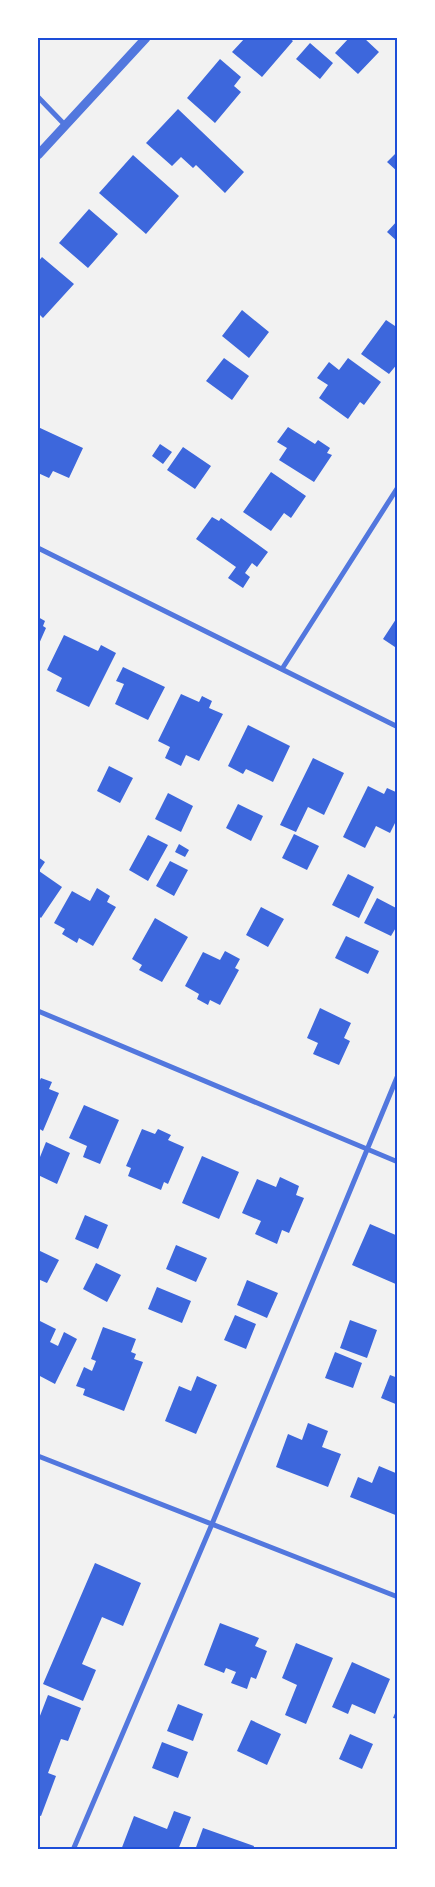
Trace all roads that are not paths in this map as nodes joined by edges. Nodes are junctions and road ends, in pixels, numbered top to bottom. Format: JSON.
{"nodes":[{"id":1,"x":146,"y":38,"type":"edge"},
{"id":2,"x":38,"y":97,"type":"edge"},
{"id":3,"x":65,"y":125,"type":"junction"},
{"id":4,"x":38,"y":155,"type":"edge"},
{"id":5,"x":398,"y":487,"type":"edge"},
{"id":6,"x":38,"y":548,"type":"edge"},
{"id":7,"x":282,"y":669,"type":"junction"},
{"id":8,"x":398,"y":727,"type":"edge"},
{"id":9,"x":38,"y":1011,"type":"edge"},
{"id":10,"x":398,"y":1075,"type":"edge"},
{"id":11,"x":367,"y":1150,"type":"junction"},
{"id":12,"x":398,"y":1162,"type":"edge"},
{"id":13,"x":38,"y":1456,"type":"edge"},
{"id":14,"x":212,"y":1524,"type":"junction"},
{"id":15,"x":398,"y":1597,"type":"edge"},
{"id":16,"x":74,"y":1850,"type":"edge"}],
"edges":[{"from":1,"to":3,"type":"street"},
{"from":2,"to":3,"type":"street"},
{"from":3,"to":4,"type":"street"},
{"from":5,"to":7,"type":"street"},
{"from":6,"to":7,"type":"street"},
{"from":7,"to":8,"type":"street"},
{"from":9,"to":11,"type":"street"},
{"from":10,"to":11,"type":"street"},
{"from":11,"to":12,"type":"street"},
{"from":11,"to":14,"type":"street"},
{"from":13,"to":14,"type":"street"},
{"from":14,"to":15,"type":"street"},
{"from":14,"to":16,"type":"street"}]}
